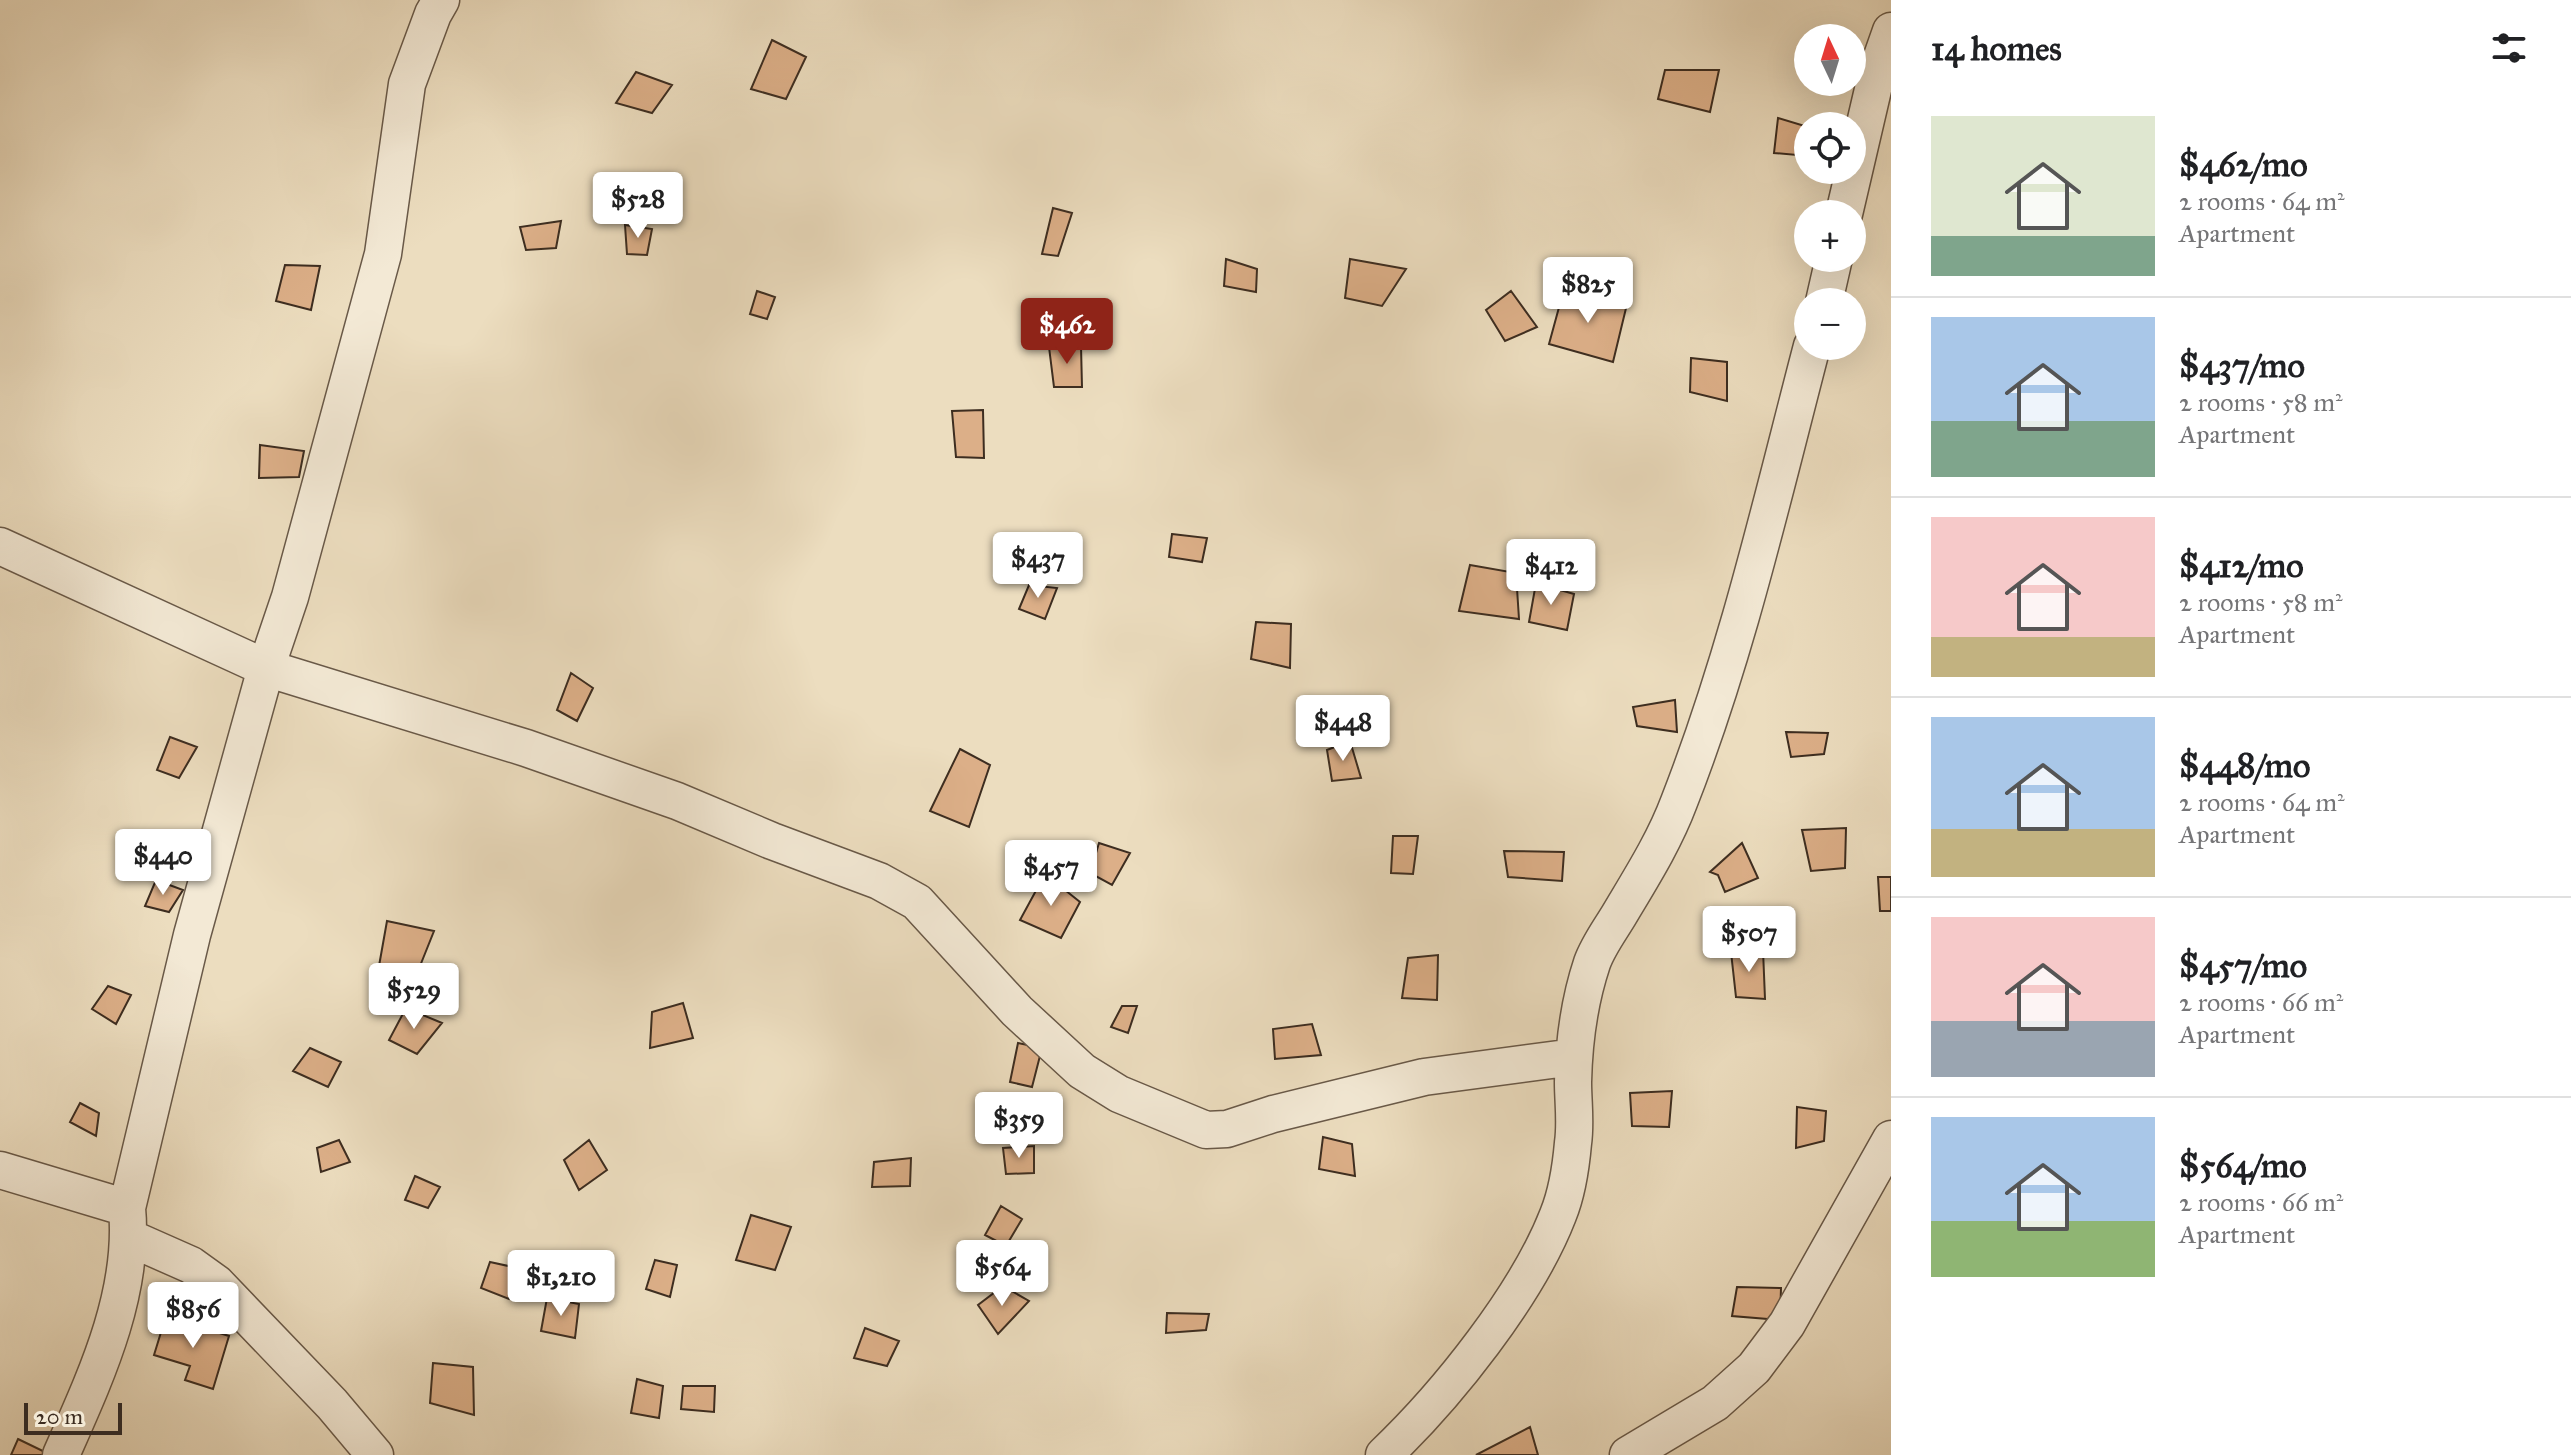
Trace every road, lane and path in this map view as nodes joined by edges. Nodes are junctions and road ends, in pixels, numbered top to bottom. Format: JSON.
{"nodes":[{"id":1,"x":441,"y":0,"type":"edge"},
{"id":2,"x":1891,"y":31,"type":"edge"},
{"id":3,"x":1847,"y":200,"type":"edge"},
{"id":4,"x":1808,"y":360,"type":"edge"},
{"id":5,"x":0,"y":546,"type":"edge"},
{"id":6,"x":266,"y":668,"type":"junction"},
{"id":7,"x":1574,"y":1057,"type":"junction"},
{"id":8,"x":1891,"y":1139,"type":"edge"},
{"id":9,"x":0,"y":1170,"type":"edge"},
{"id":10,"x":128,"y":1223,"type":"junction"},
{"id":11,"x":61,"y":1455,"type":"edge"},
{"id":12,"x":375,"y":1455,"type":"edge"},
{"id":13,"x":1384,"y":1455,"type":"edge"},
{"id":14,"x":1628,"y":1455,"type":"edge"}],
"edges":[{"from":1,"to":6,"type":"street"},
{"from":2,"to":3,"type":"street"},
{"from":4,"to":7,"type":"street"},
{"from":5,"to":6,"type":"street"},
{"from":6,"to":7,"type":"street"},
{"from":6,"to":10,"type":"street"},
{"from":7,"to":13,"type":"street"},
{"from":8,"to":14,"type":"street"},
{"from":9,"to":10,"type":"street"},
{"from":10,"to":11,"type":"street"},
{"from":10,"to":12,"type":"street"}]}
